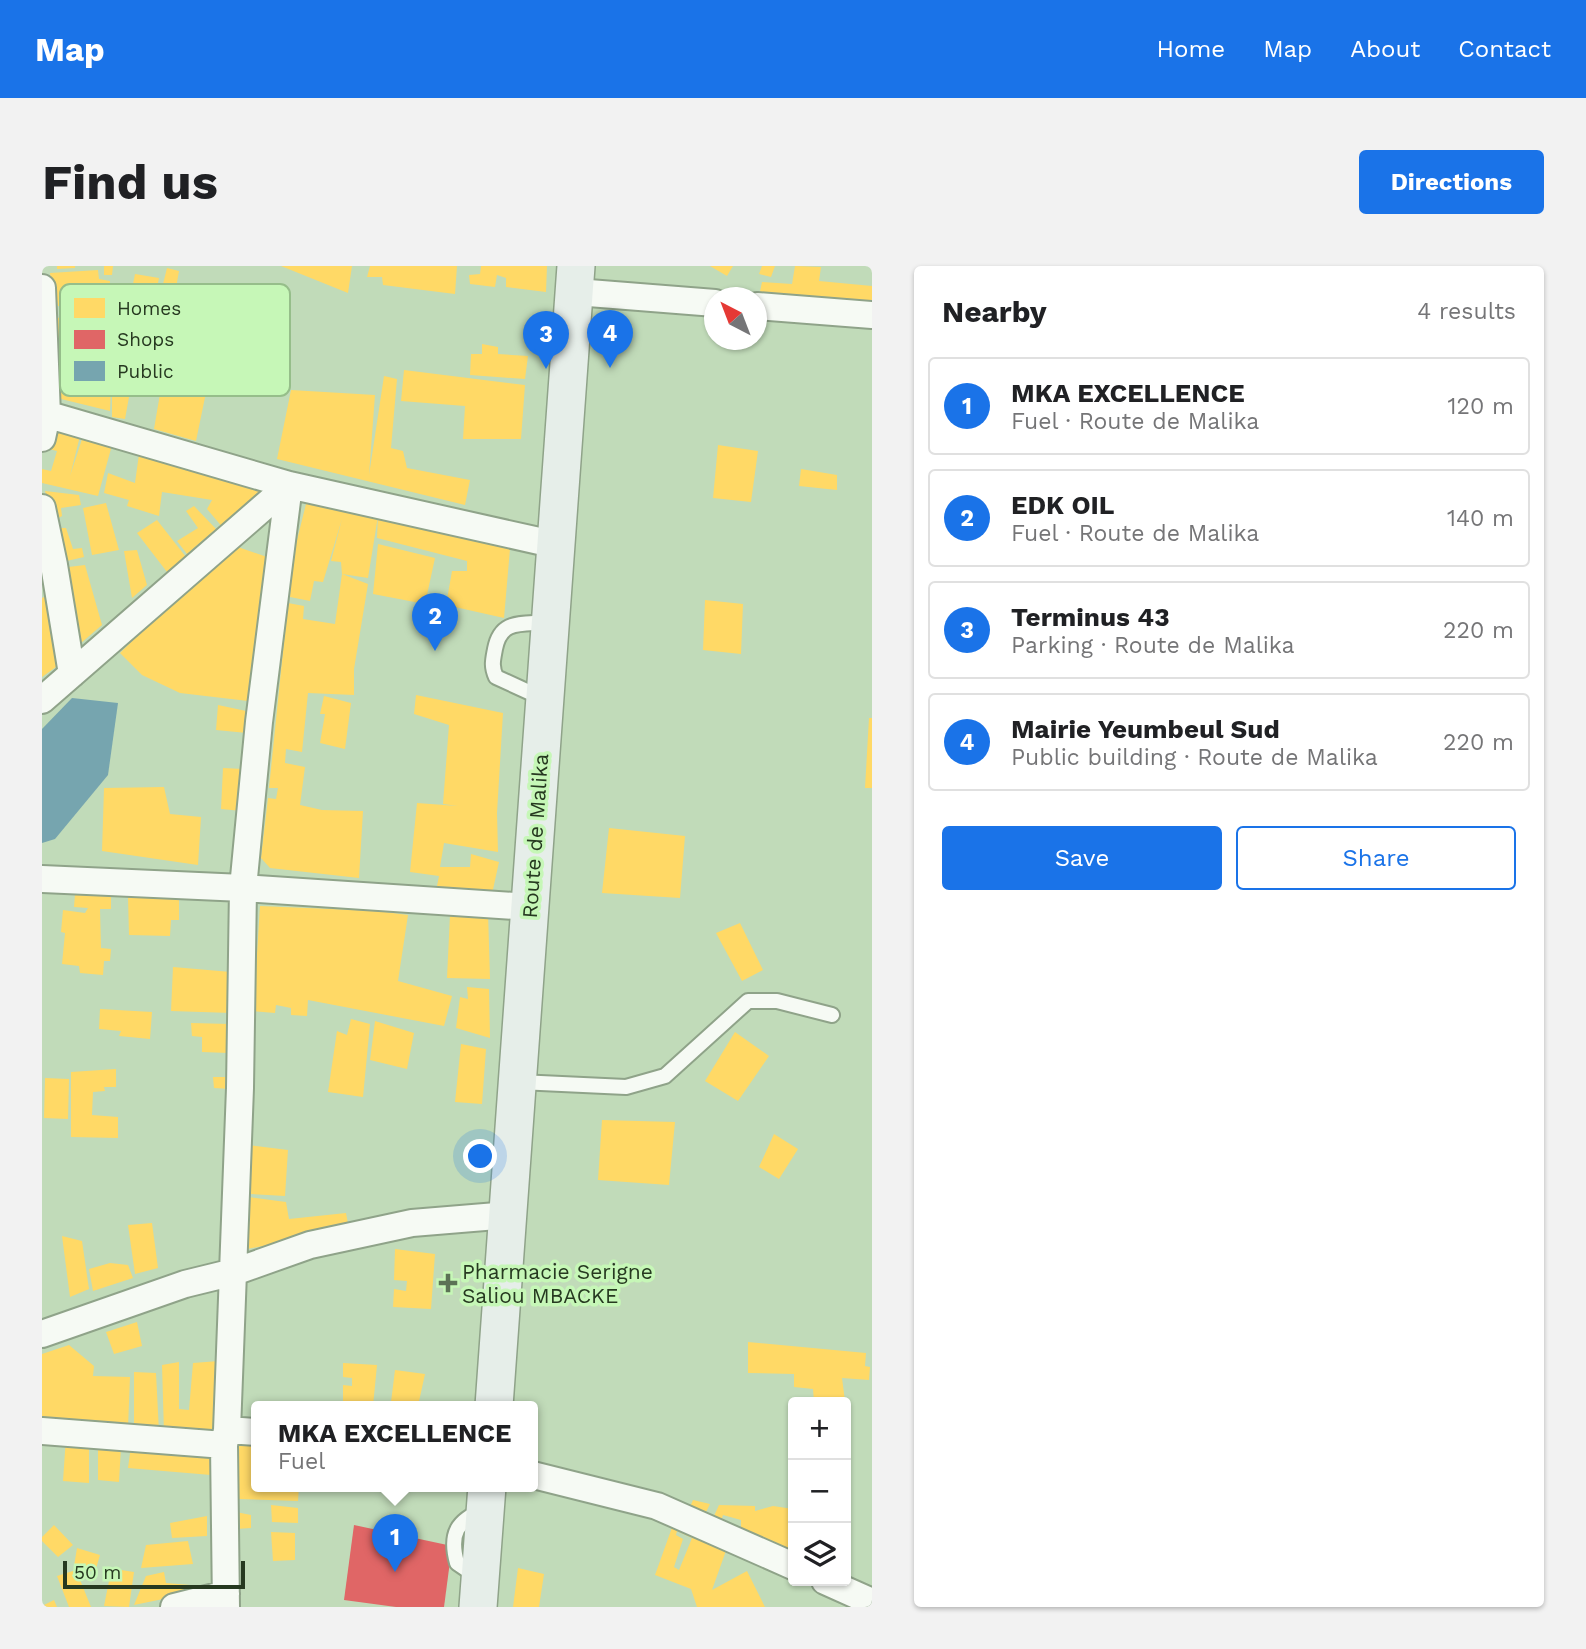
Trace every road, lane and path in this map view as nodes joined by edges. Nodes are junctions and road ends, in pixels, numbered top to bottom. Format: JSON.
{"nodes":[{"id":1,"x":576,"y":279,"type":"edge"},
{"id":2,"x":42,"y":288,"type":"edge"},
{"id":3,"x":704,"y":301,"type":"edge"},
{"id":4,"x":767,"y":307,"type":"edge"},
{"id":5,"x":872,"y":315,"type":"edge"},
{"id":6,"x":44,"y":422,"type":"edge"},
{"id":7,"x":289,"y":485,"type":"junction"},
{"id":8,"x":42,"y":508,"type":"edge"},
{"id":9,"x":557,"y":545,"type":"junction"},
{"id":10,"x":551,"y":622,"type":"junction"},
{"id":11,"x":72,"y":674,"type":"junction"},
{"id":12,"x":545,"y":699,"type":"junction"},
{"id":13,"x":42,"y":700,"type":"edge"},
{"id":14,"x":42,"y":879,"type":"edge"},
{"id":15,"x":243,"y":888,"type":"junction"},
{"id":16,"x":530,"y":907,"type":"junction"},
{"id":17,"x":832,"y":1015,"type":"dead end"},
{"id":18,"x":518,"y":1082,"type":"junction"},
{"id":19,"x":509,"y":1216,"type":"junction"},
{"id":20,"x":234,"y":1272,"type":"junction"},
{"id":21,"x":42,"y":1334,"type":"edge"},
{"id":22,"x":494,"y":1401,"type":"edge"},
{"id":23,"x":42,"y":1431,"type":"edge"},
{"id":24,"x":251,"y":1433,"type":"edge"},
{"id":25,"x":226,"y":1438,"type":"junction"},
{"id":26,"x":538,"y":1476,"type":"edge"},
{"id":27,"x":486,"y":1498,"type":"edge"},
{"id":28,"x":788,"y":1564,"type":"edge"},
{"id":29,"x":836,"y":1586,"type":"edge"},
{"id":30,"x":479,"y":1593,"type":"edge"},
{"id":31,"x":226,"y":1600,"type":"edge"},
{"id":32,"x":872,"y":1602,"type":"edge"},
{"id":33,"x":174,"y":1607,"type":"edge"}],
"edges":[{"from":1,"to":3,"type":"street"},
{"from":1,"to":9,"type":"main road","name":"Route de Malika"},
{"from":2,"to":6,"type":"street"},
{"from":4,"to":5,"type":"street"},
{"from":6,"to":7,"type":"street"},
{"from":7,"to":9,"type":"street"},
{"from":7,"to":11,"type":"street"},
{"from":7,"to":15,"type":"street"},
{"from":8,"to":11,"type":"street"},
{"from":9,"to":10,"type":"main road","name":"Route de Malika"},
{"from":10,"to":12,"type":"main road","name":"Route de Malika"},
{"from":10,"to":12,"type":"lane"},
{"from":11,"to":13,"type":"street"},
{"from":12,"to":16,"type":"main road","name":"Route de Malika"},
{"from":14,"to":15,"type":"street"},
{"from":15,"to":16,"type":"street"},
{"from":15,"to":20,"type":"street"},
{"from":16,"to":18,"type":"main road","name":"Route de Malika"},
{"from":17,"to":18,"type":"lane"},
{"from":18,"to":19,"type":"main road","name":"Route de Malika"},
{"from":19,"to":20,"type":"street"},
{"from":19,"to":22,"type":"main road","name":"Route de Malika"},
{"from":20,"to":21,"type":"street"},
{"from":20,"to":25,"type":"street"},
{"from":23,"to":25,"type":"street"},
{"from":24,"to":25,"type":"street"},
{"from":25,"to":31,"type":"street"},
{"from":26,"to":28,"type":"street"},
{"from":27,"to":30,"type":"main road"},
{"from":29,"to":32,"type":"street"},
{"from":31,"to":33,"type":"street"}]}
